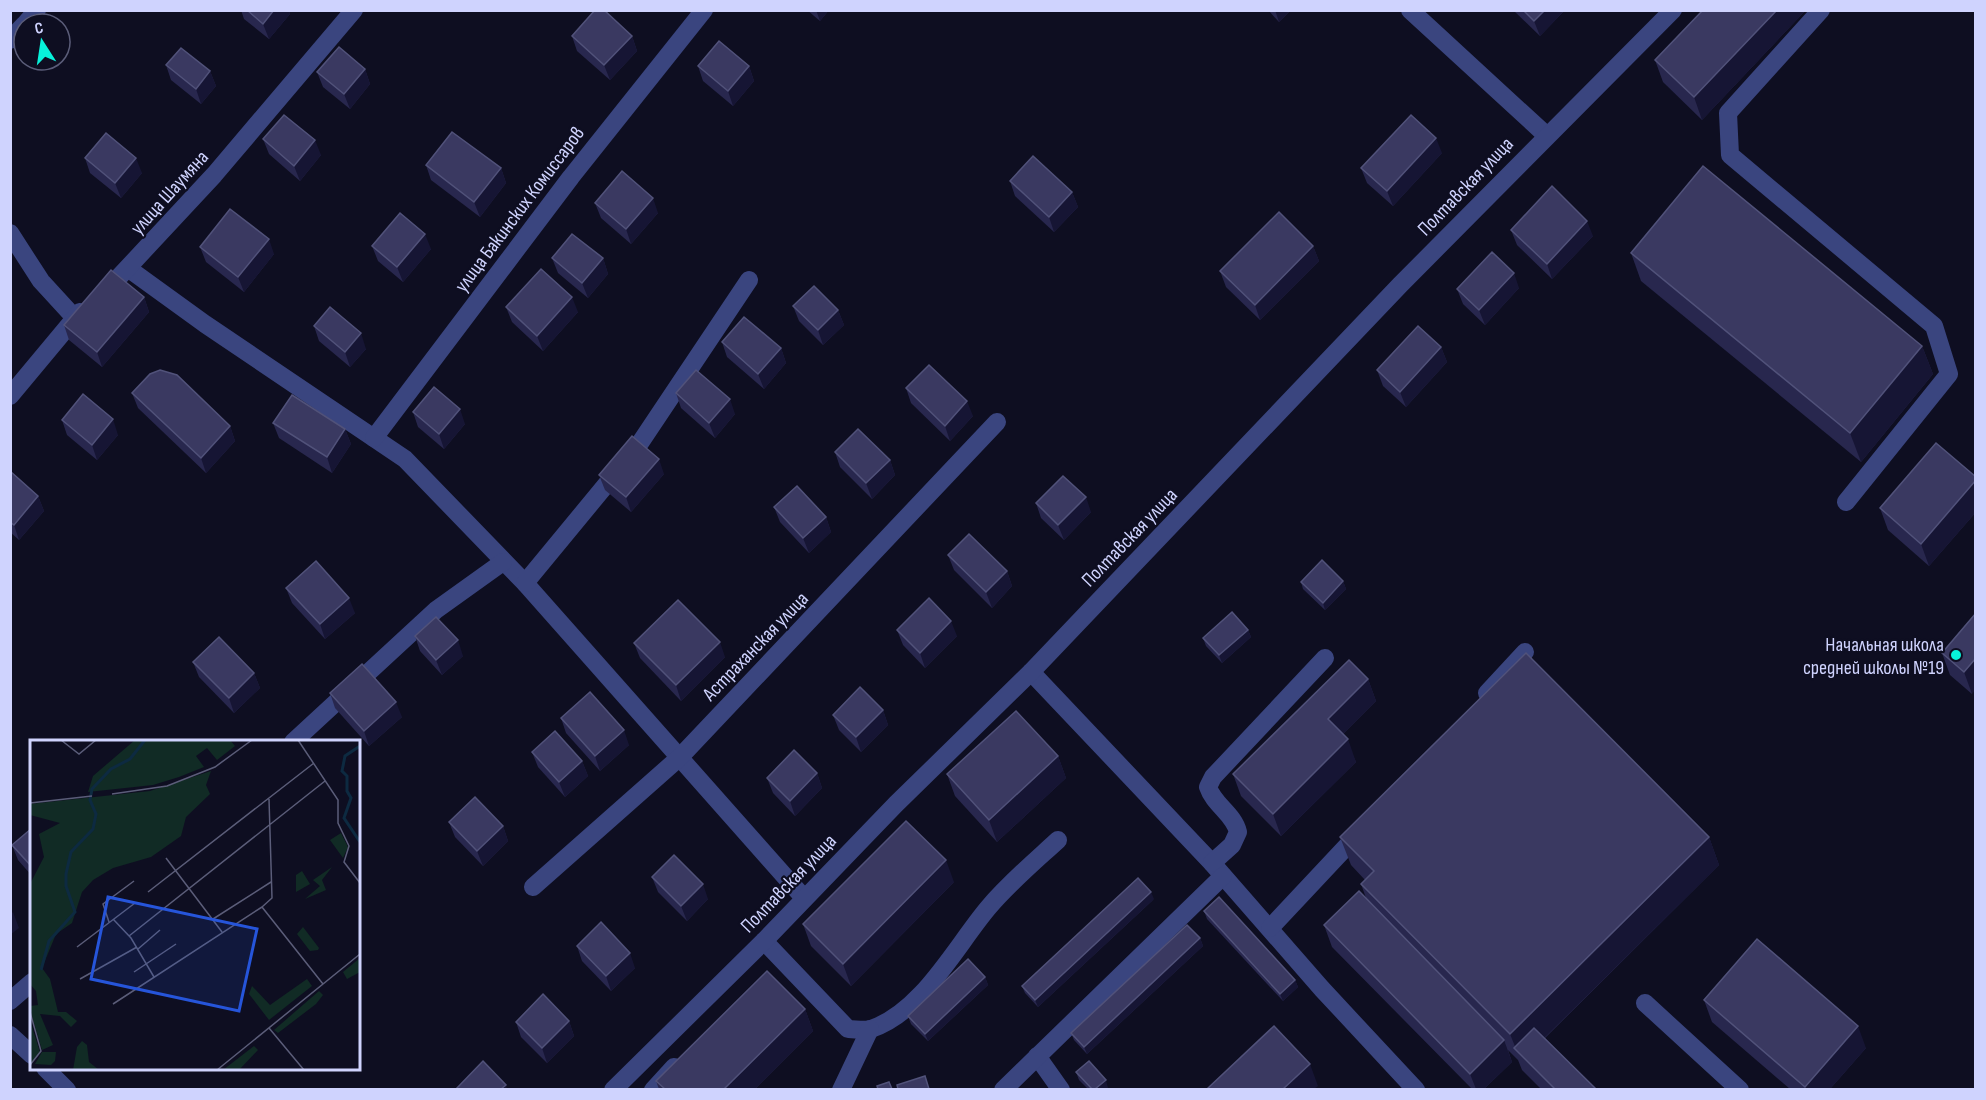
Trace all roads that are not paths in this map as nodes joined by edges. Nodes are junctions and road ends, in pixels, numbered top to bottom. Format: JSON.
{"nodes":[{"id":1,"x":354,"y":10,"type":"edge"},
{"id":2,"x":704,"y":10,"type":"edge"},
{"id":3,"x":1410,"y":10,"type":"edge"},
{"id":4,"x":1673,"y":10,"type":"edge"},
{"id":5,"x":1821,"y":10,"type":"edge"},
{"id":6,"x":1546,"y":135,"type":"junction"},
{"id":7,"x":10,"y":233,"type":"edge"},
{"id":8,"x":129,"y":269,"type":"junction"},
{"id":9,"x":749,"y":280,"type":"dead end"},
{"id":10,"x":105,"y":287,"type":"edge"},
{"id":11,"x":89,"y":301,"type":"edge"},
{"id":12,"x":74,"y":317,"type":"junction"},
{"id":13,"x":10,"y":396,"type":"edge"},
{"id":14,"x":997,"y":422,"type":"dead end"},
{"id":15,"x":374,"y":438,"type":"junction"},
{"id":16,"x":1846,"y":502,"type":"dead end"},
{"id":17,"x":503,"y":562,"type":"junction"},
{"id":18,"x":525,"y":583,"type":"junction"},
{"id":19,"x":1525,"y":652,"type":"edge"},
{"id":20,"x":1325,"y":658,"type":"dead end"},
{"id":21,"x":1031,"y":672,"type":"junction"},
{"id":22,"x":1476,"y":705,"type":"edge"},
{"id":23,"x":294,"y":740,"type":"edge"},
{"id":24,"x":680,"y":757,"type":"junction"},
{"id":25,"x":1372,"y":819,"type":"edge"},
{"id":26,"x":1058,"y":840,"type":"dead end"},
{"id":27,"x":1217,"y":870,"type":"junction"},
{"id":28,"x":533,"y":887,"type":"dead end"},
{"id":29,"x":804,"y":898,"type":"junction"},
{"id":30,"x":1270,"y":927,"type":"junction"},
{"id":31,"x":764,"y":941,"type":"junction"},
{"id":32,"x":783,"y":958,"type":"junction"},
{"id":33,"x":767,"y":975,"type":"edge"},
{"id":34,"x":30,"y":984,"type":"edge"},
{"id":35,"x":10,"y":1001,"type":"edge"},
{"id":36,"x":1645,"y":1003,"type":"dead end"},
{"id":37,"x":870,"y":1029,"type":"junction"},
{"id":38,"x":10,"y":1035,"type":"edge"},
{"id":39,"x":30,"y":1053,"type":"edge"},
{"id":40,"x":1037,"y":1056,"type":"junction"},
{"id":41,"x":674,"y":1067,"type":"edge"},
{"id":42,"x":47,"y":1070,"type":"edge"},
{"id":43,"x":1397,"y":1071,"type":"junction"},
{"id":44,"x":67,"y":1089,"type":"edge"},
{"id":45,"x":613,"y":1089,"type":"edge"},
{"id":46,"x":653,"y":1089,"type":"edge"},
{"id":47,"x":841,"y":1089,"type":"edge"},
{"id":48,"x":1003,"y":1089,"type":"edge"},
{"id":49,"x":1061,"y":1089,"type":"edge"},
{"id":50,"x":1394,"y":1089,"type":"edge"},
{"id":51,"x":1416,"y":1089,"type":"edge"},
{"id":52,"x":1740,"y":1089,"type":"edge"}],
"edges":[{"from":1,"to":8,"type":"street","name":"улица Шаумяна"},
{"from":2,"to":15,"type":"street","name":"улица Бакинских Комиссаров"},
{"from":3,"to":6,"type":"street"},
{"from":4,"to":6,"type":"street","name":"Полтавская улица"},
{"from":5,"to":16,"type":"street"},
{"from":6,"to":21,"type":"street","name":"Полтавская улица"},
{"from":7,"to":12,"type":"street"},
{"from":8,"to":10,"type":"street","name":"улица Шаумяна"},
{"from":8,"to":15,"type":"street"},
{"from":9,"to":18,"type":"street"},
{"from":11,"to":12,"type":"street"},
{"from":12,"to":13,"type":"street"},
{"from":14,"to":24,"type":"street","name":"Астраханская улица"},
{"from":15,"to":17,"type":"street"},
{"from":17,"to":18,"type":"street"},
{"from":17,"to":23,"type":"street"},
{"from":18,"to":24,"type":"street"},
{"from":19,"to":22,"type":"street"},
{"from":20,"to":27,"type":"street"},
{"from":21,"to":27,"type":"street"},
{"from":21,"to":29,"type":"street","name":"Полтавская улица"},
{"from":24,"to":28,"type":"street","name":"Астраханская улица"},
{"from":24,"to":29,"type":"street"},
{"from":25,"to":30,"type":"street"},
{"from":26,"to":37,"type":"street"},
{"from":27,"to":30,"type":"street"},
{"from":27,"to":40,"type":"street"},
{"from":29,"to":31,"type":"street","name":"Полтавская улица"},
{"from":30,"to":43,"type":"street"},
{"from":31,"to":32,"type":"street"},
{"from":31,"to":45,"type":"street","name":"Полтавская улица"},
{"from":32,"to":33,"type":"street"},
{"from":32,"to":37,"type":"street"},
{"from":34,"to":35,"type":"street"},
{"from":36,"to":52,"type":"street"},
{"from":37,"to":47,"type":"street"},
{"from":38,"to":39,"type":"street"},
{"from":40,"to":48,"type":"street"},
{"from":40,"to":49,"type":"street"},
{"from":41,"to":46,"type":"street"},
{"from":42,"to":44,"type":"street"},
{"from":43,"to":50,"type":"street"},
{"from":43,"to":51,"type":"street"}]}
